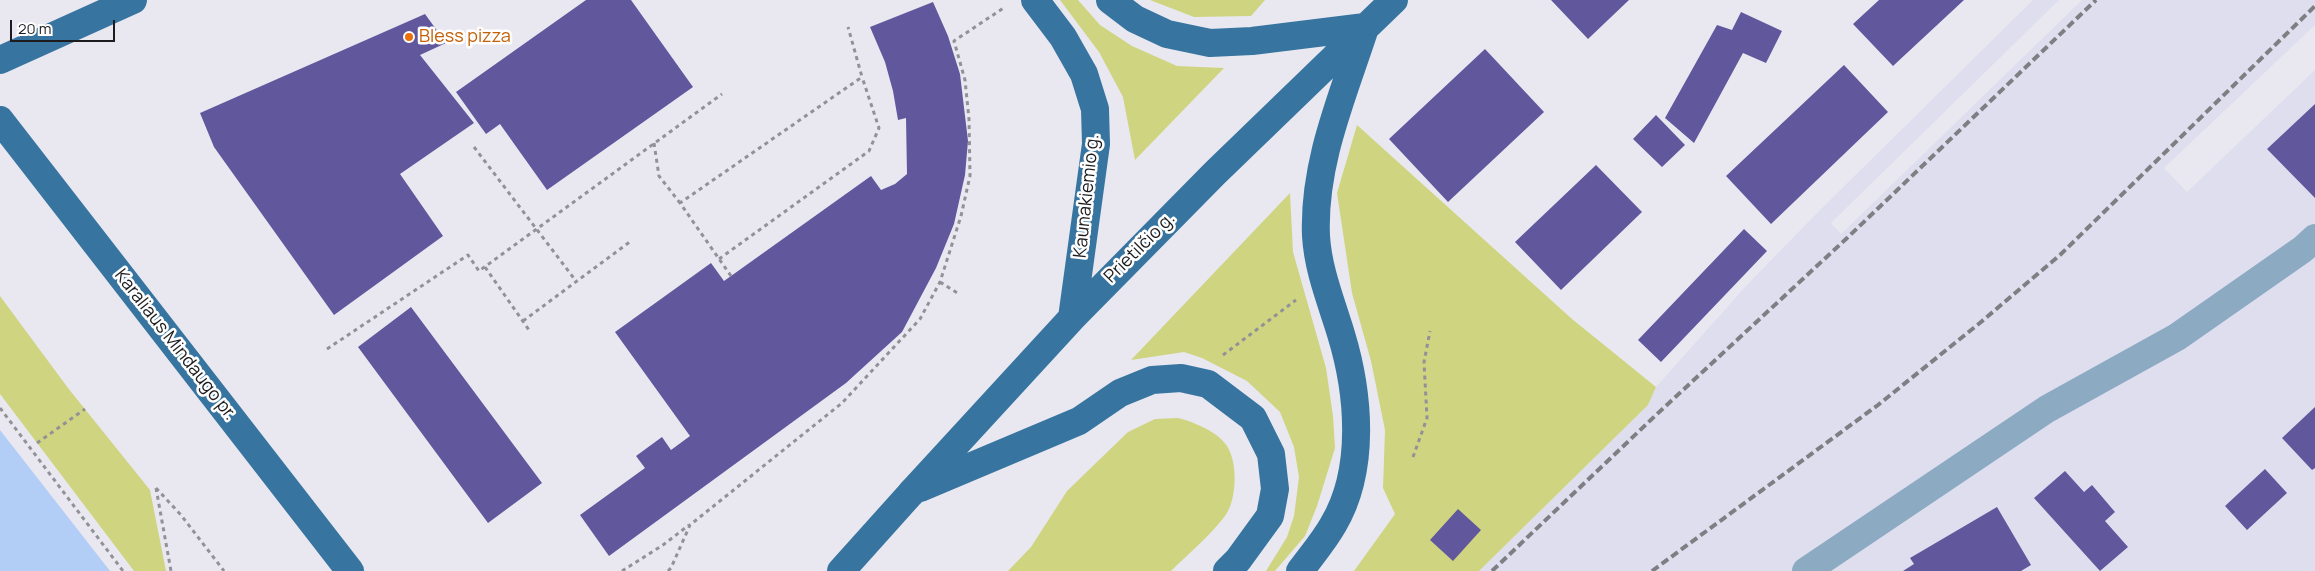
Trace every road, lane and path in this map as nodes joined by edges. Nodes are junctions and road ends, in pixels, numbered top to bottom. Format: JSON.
{"nodes":[{"id":1,"x":133,"y":0,"type":"edge"},
{"id":2,"x":1035,"y":0,"type":"edge"},
{"id":3,"x":1110,"y":0,"type":"edge"},
{"id":4,"x":1394,"y":0,"type":"edge"},
{"id":5,"x":1007,"y":5,"type":"dead end"},
{"id":6,"x":848,"y":27,"type":"dead end"},
{"id":7,"x":1365,"y":27,"type":"junction"},
{"id":8,"x":0,"y":60,"type":"edge"},
{"id":9,"x":862,"y":77,"type":"junction"},
{"id":10,"x":722,"y":94,"type":"dead end"},
{"id":11,"x":0,"y":120,"type":"edge"},
{"id":12,"x":654,"y":144,"type":"junction"},
{"id":13,"x":474,"y":147,"type":"dead end"},
{"id":14,"x":680,"y":203,"type":"junction"},
{"id":15,"x":536,"y":229,"type":"junction"},
{"id":16,"x":2315,"y":238,"type":"edge"},
{"id":17,"x":631,"y":240,"type":"dead end"},
{"id":18,"x":719,"y":259,"type":"junction"},
{"id":19,"x":485,"y":267,"type":"junction"},
{"id":20,"x":731,"y":276,"type":"dead end"},
{"id":21,"x":1323,"y":280,"type":"junction"},
{"id":22,"x":576,"y":281,"type":"junction"},
{"id":23,"x":940,"y":282,"type":"junction"},
{"id":24,"x":959,"y":294,"type":"dead end"},
{"id":25,"x":1072,"y":318,"type":"junction"},
{"id":26,"x":523,"y":321,"type":"junction"},
{"id":27,"x":529,"y":330,"type":"dead end"},
{"id":28,"x":1430,"y":330,"type":"dead end"},
{"id":29,"x":327,"y":349,"type":"dead end"},
{"id":30,"x":1222,"y":357,"type":"dead end"},
{"id":31,"x":0,"y":408,"type":"edge"},
{"id":32,"x":85,"y":409,"type":"dead end"},
{"id":33,"x":37,"y":443,"type":"dead end"},
{"id":34,"x":1413,"y":457,"type":"dead end"},
{"id":35,"x":912,"y":492,"type":"junction"},
{"id":36,"x":690,"y":524,"type":"junction"},
{"id":37,"x":124,"y":571,"type":"edge"},
{"id":38,"x":171,"y":571,"type":"edge"},
{"id":39,"x":224,"y":571,"type":"edge"},
{"id":40,"x":350,"y":571,"type":"edge"},
{"id":41,"x":622,"y":571,"type":"edge"},
{"id":42,"x":668,"y":571,"type":"edge"},
{"id":43,"x":841,"y":571,"type":"edge"},
{"id":44,"x":1227,"y":571,"type":"edge"},
{"id":45,"x":1300,"y":571,"type":"edge"},
{"id":46,"x":1806,"y":571,"type":"edge"}],
"edges":[{"from":1,"to":8,"type":"main road"},
{"from":2,"to":25,"type":"main road","name":"Kaunakiemio g."},
{"from":3,"to":7,"type":"main road"},
{"from":4,"to":7,"type":"main road","name":"Prietilčio g."},
{"from":5,"to":23,"type":"path"},
{"from":6,"to":9,"type":"path"},
{"from":7,"to":21,"type":"main road"},
{"from":7,"to":25,"type":"main road","name":"Prietilčio g."},
{"from":9,"to":14,"type":"path"},
{"from":9,"to":18,"type":"path"},
{"from":10,"to":12,"type":"path"},
{"from":11,"to":40,"type":"main road","name":"Karaliaus Mindaugo pr."},
{"from":12,"to":14,"type":"path"},
{"from":12,"to":15,"type":"path"},
{"from":13,"to":15,"type":"path"},
{"from":14,"to":18,"type":"path"},
{"from":15,"to":19,"type":"path"},
{"from":15,"to":22,"type":"path"},
{"from":16,"to":46,"type":"street"},
{"from":17,"to":22,"type":"path"},
{"from":18,"to":20,"type":"path"},
{"from":19,"to":26,"type":"path"},
{"from":19,"to":29,"type":"path"},
{"from":21,"to":30,"type":"path"},
{"from":21,"to":45,"type":"main road"},
{"from":22,"to":26,"type":"path"},
{"from":23,"to":24,"type":"path"},
{"from":23,"to":36,"type":"path"},
{"from":25,"to":35,"type":"main road","name":"Prietilčio g."},
{"from":26,"to":27,"type":"path"},
{"from":28,"to":34,"type":"path"},
{"from":31,"to":37,"type":"path"},
{"from":32,"to":33,"type":"path"},
{"from":35,"to":43,"type":"main road","name":"Prietilčio g.","bridge":true},
{"from":35,"to":44,"type":"main road"},
{"from":36,"to":41,"type":"path"},
{"from":36,"to":42,"type":"path"},
{"from":38,"to":39,"type":"path"}]}
